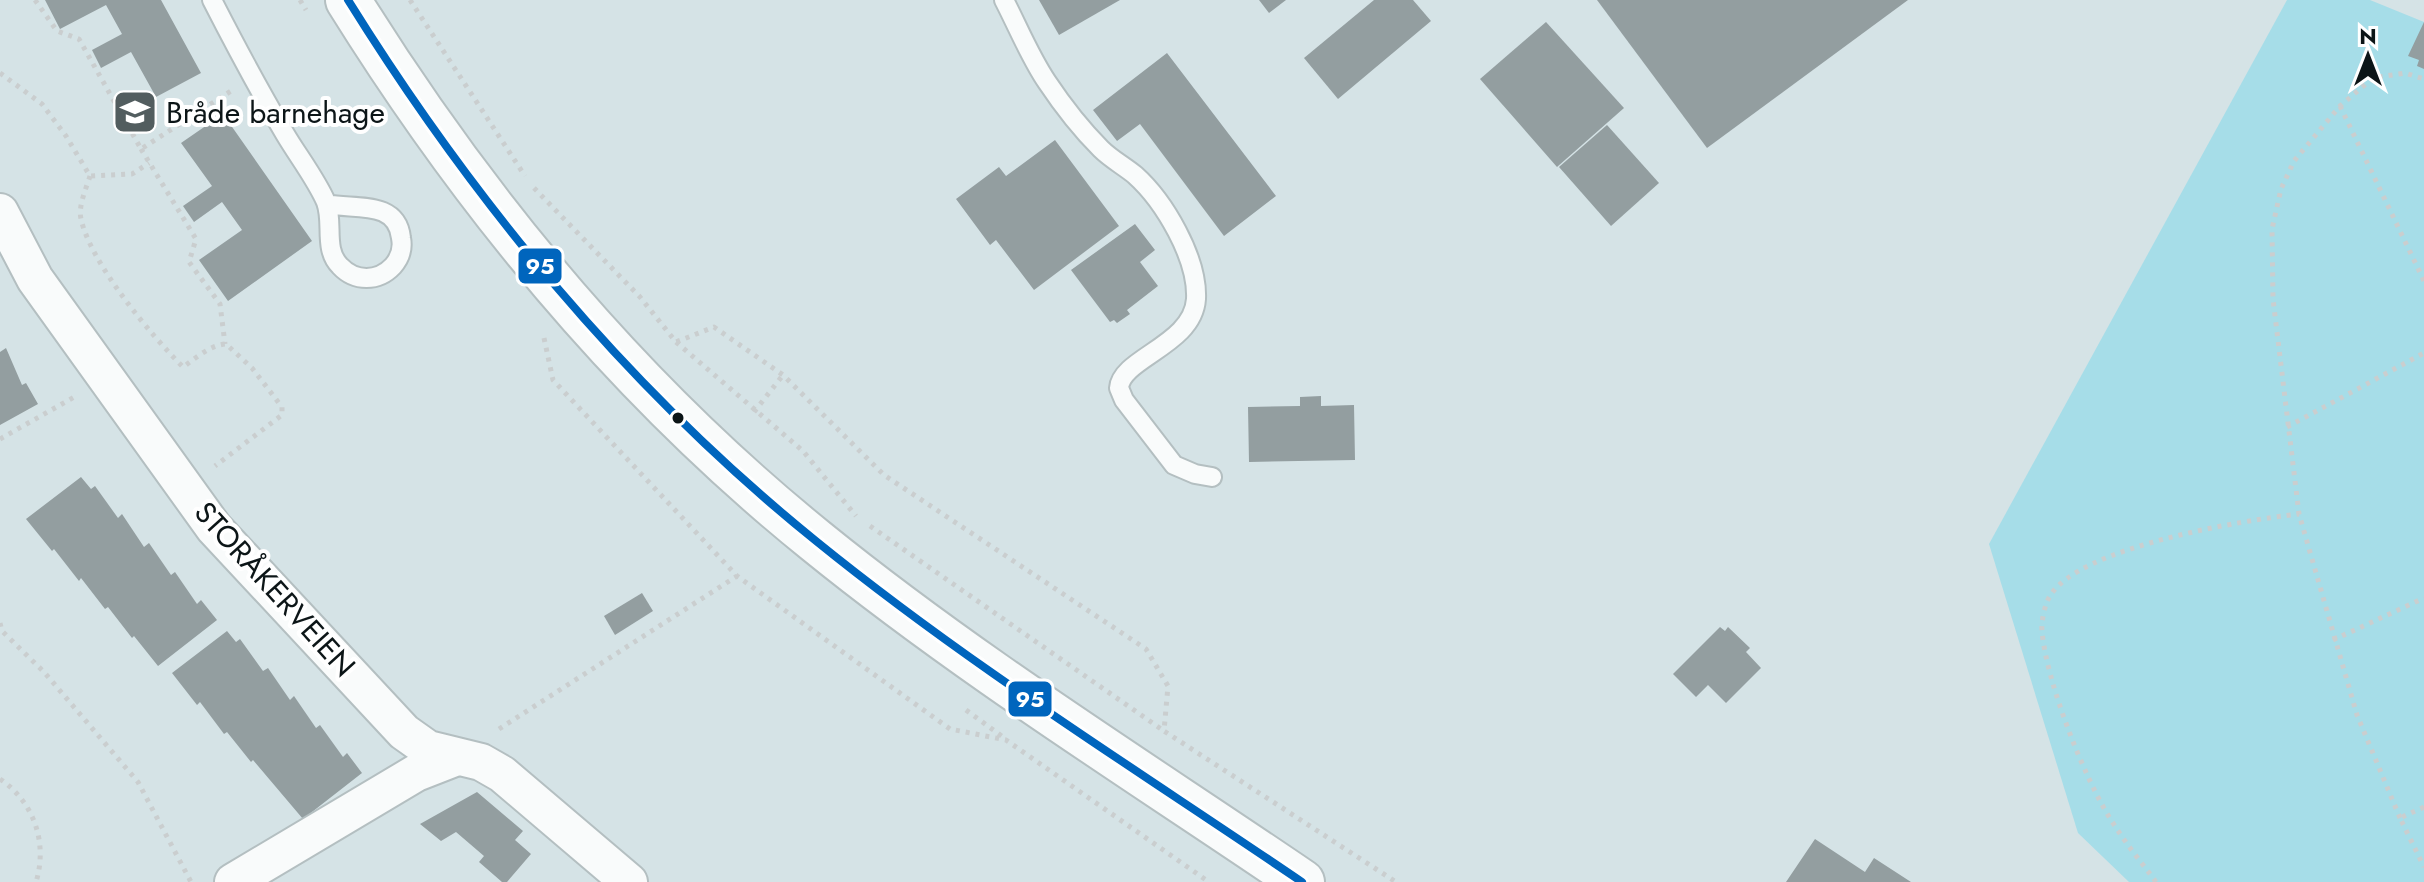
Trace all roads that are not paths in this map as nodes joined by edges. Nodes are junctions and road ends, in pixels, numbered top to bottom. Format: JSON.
{"nodes":[{"id":1,"x":212,"y":0,"type":"edge"},
{"id":2,"x":348,"y":0,"type":"edge"},
{"id":3,"x":1004,"y":0,"type":"edge"},
{"id":4,"x":327,"y":204,"type":"junction"},
{"id":5,"x":0,"y":212,"type":"edge"},
{"id":6,"x":1212,"y":477,"type":"dead end"},
{"id":7,"x":457,"y":757,"type":"junction"},
{"id":8,"x":233,"y":882,"type":"edge"},
{"id":9,"x":629,"y":882,"type":"edge"},
{"id":10,"x":1302,"y":882,"type":"edge"}],
"edges":[{"from":1,"to":4,"type":"lane"},
{"from":2,"to":10,"type":"main road"},
{"from":3,"to":6,"type":"lane"},
{"from":4,"to":4,"type":"lane"},
{"from":5,"to":7,"type":"street","name":"STORÅKERVEIEN"},
{"from":7,"to":8,"type":"street"},
{"from":7,"to":9,"type":"street","name":"STORÅKERVEIEN"}]}
